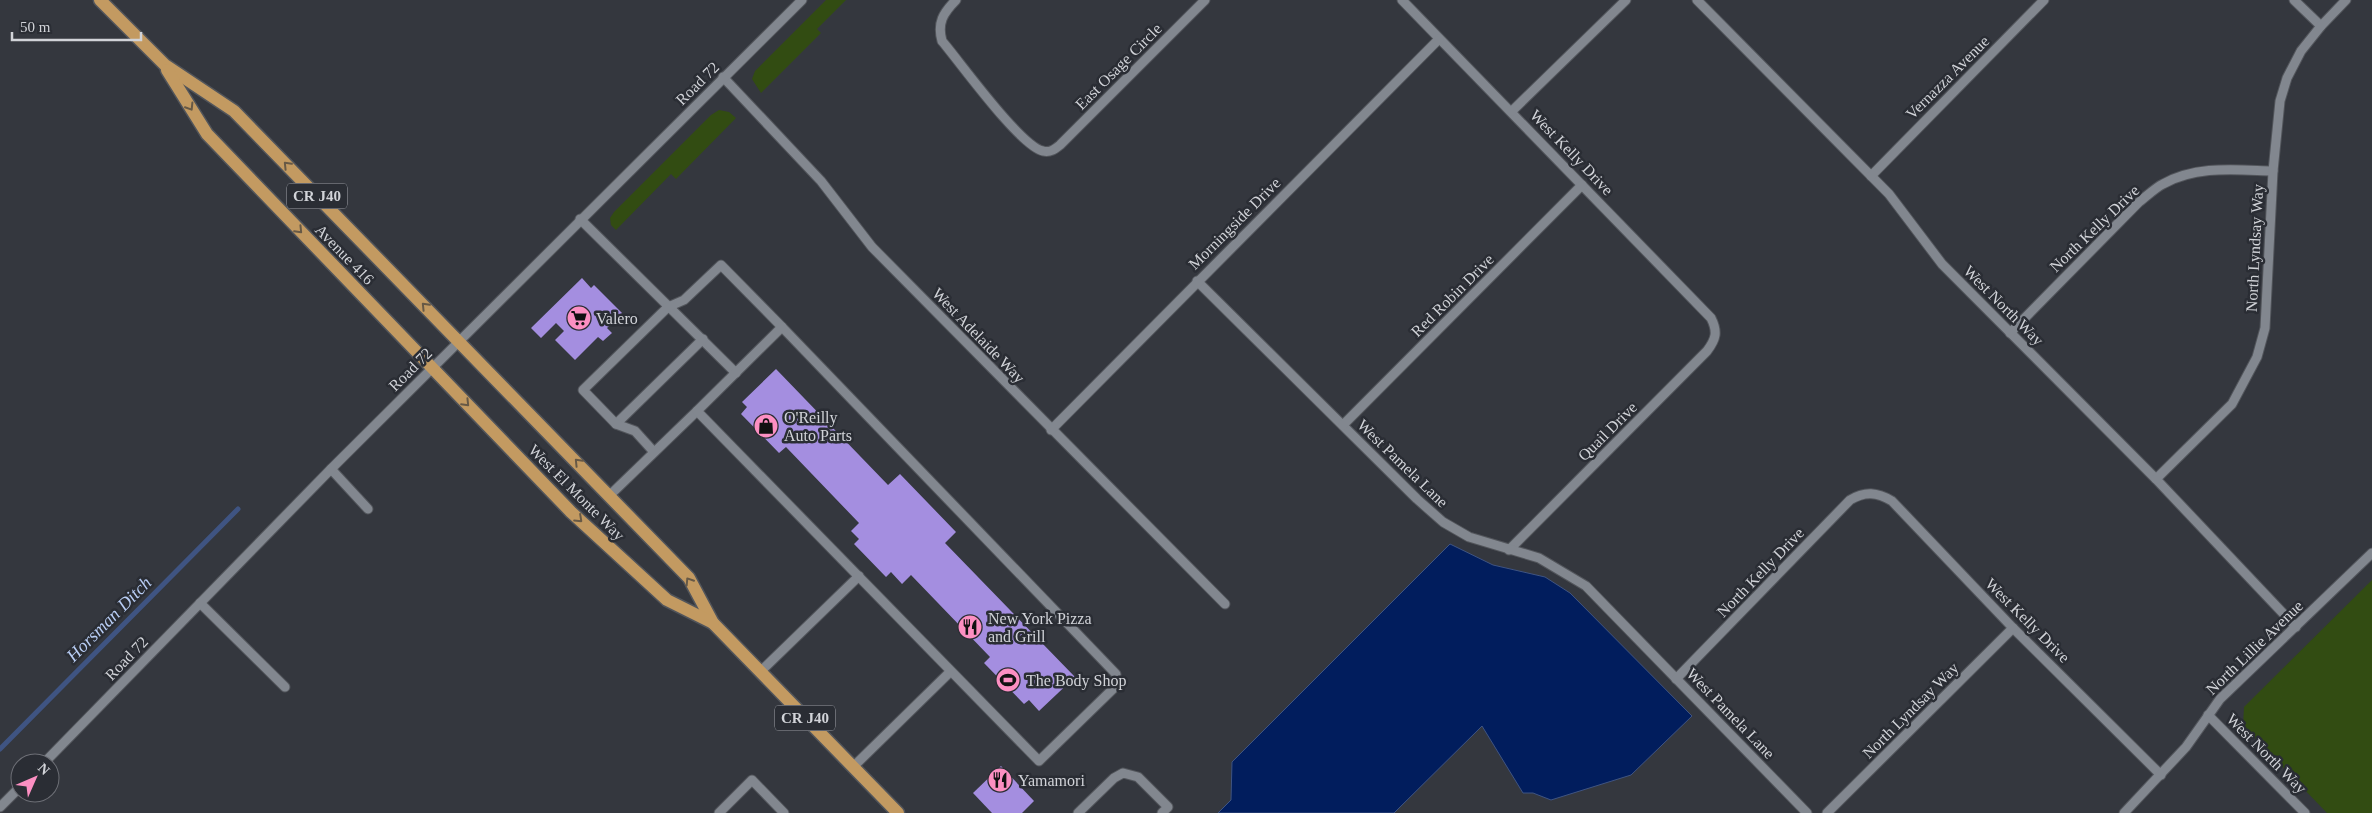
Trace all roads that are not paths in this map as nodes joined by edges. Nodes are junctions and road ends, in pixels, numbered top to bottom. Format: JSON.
{"nodes":[{"id":1,"x":100,"y":0,"type":"edge"},
{"id":2,"x":802,"y":0,"type":"edge"},
{"id":3,"x":956,"y":0,"type":"edge"},
{"id":4,"x":1205,"y":0,"type":"edge"},
{"id":5,"x":1402,"y":0,"type":"edge"},
{"id":6,"x":1626,"y":0,"type":"edge"},
{"id":7,"x":1697,"y":0,"type":"edge"},
{"id":8,"x":2044,"y":0,"type":"edge"},
{"id":9,"x":2294,"y":0,"type":"edge"},
{"id":10,"x":2346,"y":0,"type":"edge"},
{"id":11,"x":2321,"y":26,"type":"junction"},
{"id":12,"x":1440,"y":39,"type":"junction"},
{"id":13,"x":165,"y":65,"type":"junction"},
{"id":14,"x":723,"y":77,"type":"junction"},
{"id":15,"x":1512,"y":111,"type":"junction"},
{"id":16,"x":2273,"y":171,"type":"junction"},
{"id":17,"x":1871,"y":176,"type":"junction"},
{"id":18,"x":1582,"y":185,"type":"junction"},
{"id":19,"x":580,"y":219,"type":"junction"},
{"id":20,"x":1197,"y":281,"type":"junction"},
{"id":21,"x":668,"y":307,"type":"junction"},
{"id":22,"x":782,"y":327,"type":"junction"},
{"id":23,"x":1716,"y":328,"type":"joint"},
{"id":24,"x":2010,"y":333,"type":"junction"},
{"id":25,"x":704,"y":339,"type":"junction"},
{"id":26,"x":459,"y":341,"type":"junction"},
{"id":27,"x":432,"y":368,"type":"junction"},
{"id":28,"x":736,"y":373,"type":"junction"},
{"id":29,"x":698,"y":411,"type":"junction"},
{"id":30,"x":616,"y":424,"type":"junction"},
{"id":31,"x":1343,"y":425,"type":"junction"},
{"id":32,"x":1051,"y":430,"type":"junction"},
{"id":33,"x":654,"y":452,"type":"junction"},
{"id":34,"x":331,"y":469,"type":"junction"},
{"id":35,"x":2156,"y":479,"type":"junction"},
{"id":36,"x":1869,"y":493,"type":"joint"},
{"id":37,"x":610,"y":495,"type":"junction"},
{"id":38,"x":368,"y":509,"type":"dead end"},
{"id":39,"x":1509,"y":550,"type":"junction"},
{"id":40,"x":2372,"y":553,"type":"edge"},
{"id":41,"x":859,"y":576,"type":"junction"},
{"id":42,"x":200,"y":603,"type":"junction"},
{"id":43,"x":1225,"y":604,"type":"dead end"},
{"id":44,"x":713,"y":623,"type":"junction"},
{"id":45,"x":2296,"y":627,"type":"junction"},
{"id":46,"x":2013,"y":628,"type":"junction"},
{"id":47,"x":951,"y":671,"type":"junction"},
{"id":48,"x":760,"y":672,"type":"junction"},
{"id":49,"x":1676,"y":679,"type":"junction"},
{"id":50,"x":286,"y":687,"type":"dead end"},
{"id":51,"x":2208,"y":715,"type":"junction"},
{"id":52,"x":54,"y":753,"type":"edge"},
{"id":53,"x":853,"y":767,"type":"junction"},
{"id":54,"x":2161,"y":775,"type":"junction"},
{"id":55,"x":10,"y":797,"type":"edge"},
{"id":56,"x":0,"y":807,"type":"edge"},
{"id":57,"x":2302,"y":812,"type":"edge"},
{"id":58,"x":719,"y":813,"type":"edge"},
{"id":59,"x":784,"y":813,"type":"edge"},
{"id":60,"x":898,"y":813,"type":"edge"},
{"id":61,"x":1078,"y":813,"type":"edge"},
{"id":62,"x":1162,"y":813,"type":"edge"},
{"id":63,"x":1807,"y":813,"type":"edge"},
{"id":64,"x":1827,"y":813,"type":"edge"},
{"id":65,"x":2124,"y":813,"type":"edge"}],
"edges":[{"from":1,"to":13,"type":"main road","name":"Avenue 416","number":"CR J40"},
{"from":2,"to":14,"type":"street","name":"Road 72"},
{"from":3,"to":4,"type":"street","name":"East Osage Circle"},
{"from":5,"to":12,"type":"street","name":"West Kelly Drive"},
{"from":6,"to":15,"type":"street"},
{"from":7,"to":17,"type":"street","name":"West North Way"},
{"from":8,"to":17,"type":"street","name":"Vernazza Avenue"},
{"from":9,"to":11,"type":"street"},
{"from":10,"to":11,"type":"street","name":"North Lyndsay Way"},
{"from":11,"to":16,"type":"street","name":"North Lyndsay Way"},
{"from":12,"to":15,"type":"street","name":"West Kelly Drive"},
{"from":12,"to":20,"type":"street","name":"Morningside Drive"},
{"from":26,"to":13,"type":"main road","name":"Avenue 416","number":"CR J40","one_way":true},
{"from":13,"to":27,"type":"main road","name":"Avenue 416","number":"CR J40","one_way":true},
{"from":14,"to":19,"type":"street","name":"Road 72"},
{"from":14,"to":32,"type":"street","name":"West Adelaide Way"},
{"from":15,"to":18,"type":"street","name":"West Kelly Drive"},
{"from":16,"to":24,"type":"street","name":"North Kelly Drive"},
{"from":16,"to":35,"type":"street","name":"North Lyndsay Way"},
{"from":17,"to":24,"type":"street","name":"West North Way"},
{"from":18,"to":23,"type":"street","name":"West Kelly Drive"},
{"from":18,"to":31,"type":"street","name":"Red Robin Drive"},
{"from":19,"to":21,"type":"street"},
{"from":19,"to":26,"type":"street","name":"Road 72"},
{"from":20,"to":31,"type":"street","name":"West Pamela Lane"},
{"from":20,"to":32,"type":"street","name":"Morningside Drive"},
{"from":21,"to":22,"type":"street"},
{"from":21,"to":25,"type":"street"},
{"from":21,"to":30,"type":"street"},
{"from":22,"to":28,"type":"street"},
{"from":22,"to":47,"type":"street"},
{"from":23,"to":39,"type":"street","name":"Quail Drive"},
{"from":24,"to":35,"type":"street","name":"West North Way"},
{"from":25,"to":28,"type":"street"},
{"from":25,"to":30,"type":"street"},
{"from":26,"to":27,"type":"street","name":"Road 72"},
{"from":37,"to":26,"type":"main road","name":"West El Monte Way","number":"CR J40","one_way":true},
{"from":27,"to":34,"type":"street","name":"Road 72"},
{"from":27,"to":44,"type":"main road","name":"West El Monte Way","number":"CR J40","one_way":true},
{"from":28,"to":29,"type":"street"},
{"from":29,"to":33,"type":"street"},
{"from":29,"to":41,"type":"street"},
{"from":30,"to":33,"type":"street"},
{"from":31,"to":39,"type":"street","name":"West Pamela Lane"},
{"from":32,"to":43,"type":"street","name":"West Adelaide Way"},
{"from":33,"to":37,"type":"street"},
{"from":34,"to":38,"type":"street"},
{"from":34,"to":42,"type":"street","name":"Road 72"},
{"from":35,"to":45,"type":"street","name":"West North Way"},
{"from":36,"to":46,"type":"street","name":"West Kelly Drive"},
{"from":36,"to":49,"type":"street","name":"North Kelly Drive"},
{"from":44,"to":37,"type":"main road","name":"West El Monte Way","number":"CR J40","one_way":true},
{"from":39,"to":49,"type":"street","name":"West Pamela Lane"},
{"from":40,"to":45,"type":"street","name":"North Lillie Avenue"},
{"from":41,"to":47,"type":"street"},
{"from":41,"to":48,"type":"street"},
{"from":42,"to":50,"type":"street"},
{"from":42,"to":52,"type":"street","name":"Road 72"},
{"from":44,"to":48,"type":"main road","name":"West El Monte Way","number":"CR J40"},
{"from":45,"to":51,"type":"street","name":"North Lillie Avenue"},
{"from":46,"to":54,"type":"street","name":"West Kelly Drive"},
{"from":46,"to":64,"type":"street","name":"North Lyndsay Way"},
{"from":47,"to":53,"type":"street"},
{"from":48,"to":53,"type":"main road","name":"West El Monte Way","number":"CR J40"},
{"from":49,"to":63,"type":"street","name":"West Pamela Lane"},
{"from":51,"to":54,"type":"street","name":"North Lillie Avenue"},
{"from":51,"to":57,"type":"street","name":"West North Way"},
{"from":53,"to":60,"type":"main road","name":"West El Monte Way","number":"CR J40"},
{"from":54,"to":65,"type":"street","name":"North Lillie Avenue"},
{"from":55,"to":56,"type":"street"},
{"from":58,"to":59,"type":"street"},
{"from":61,"to":62,"type":"street"}]}
